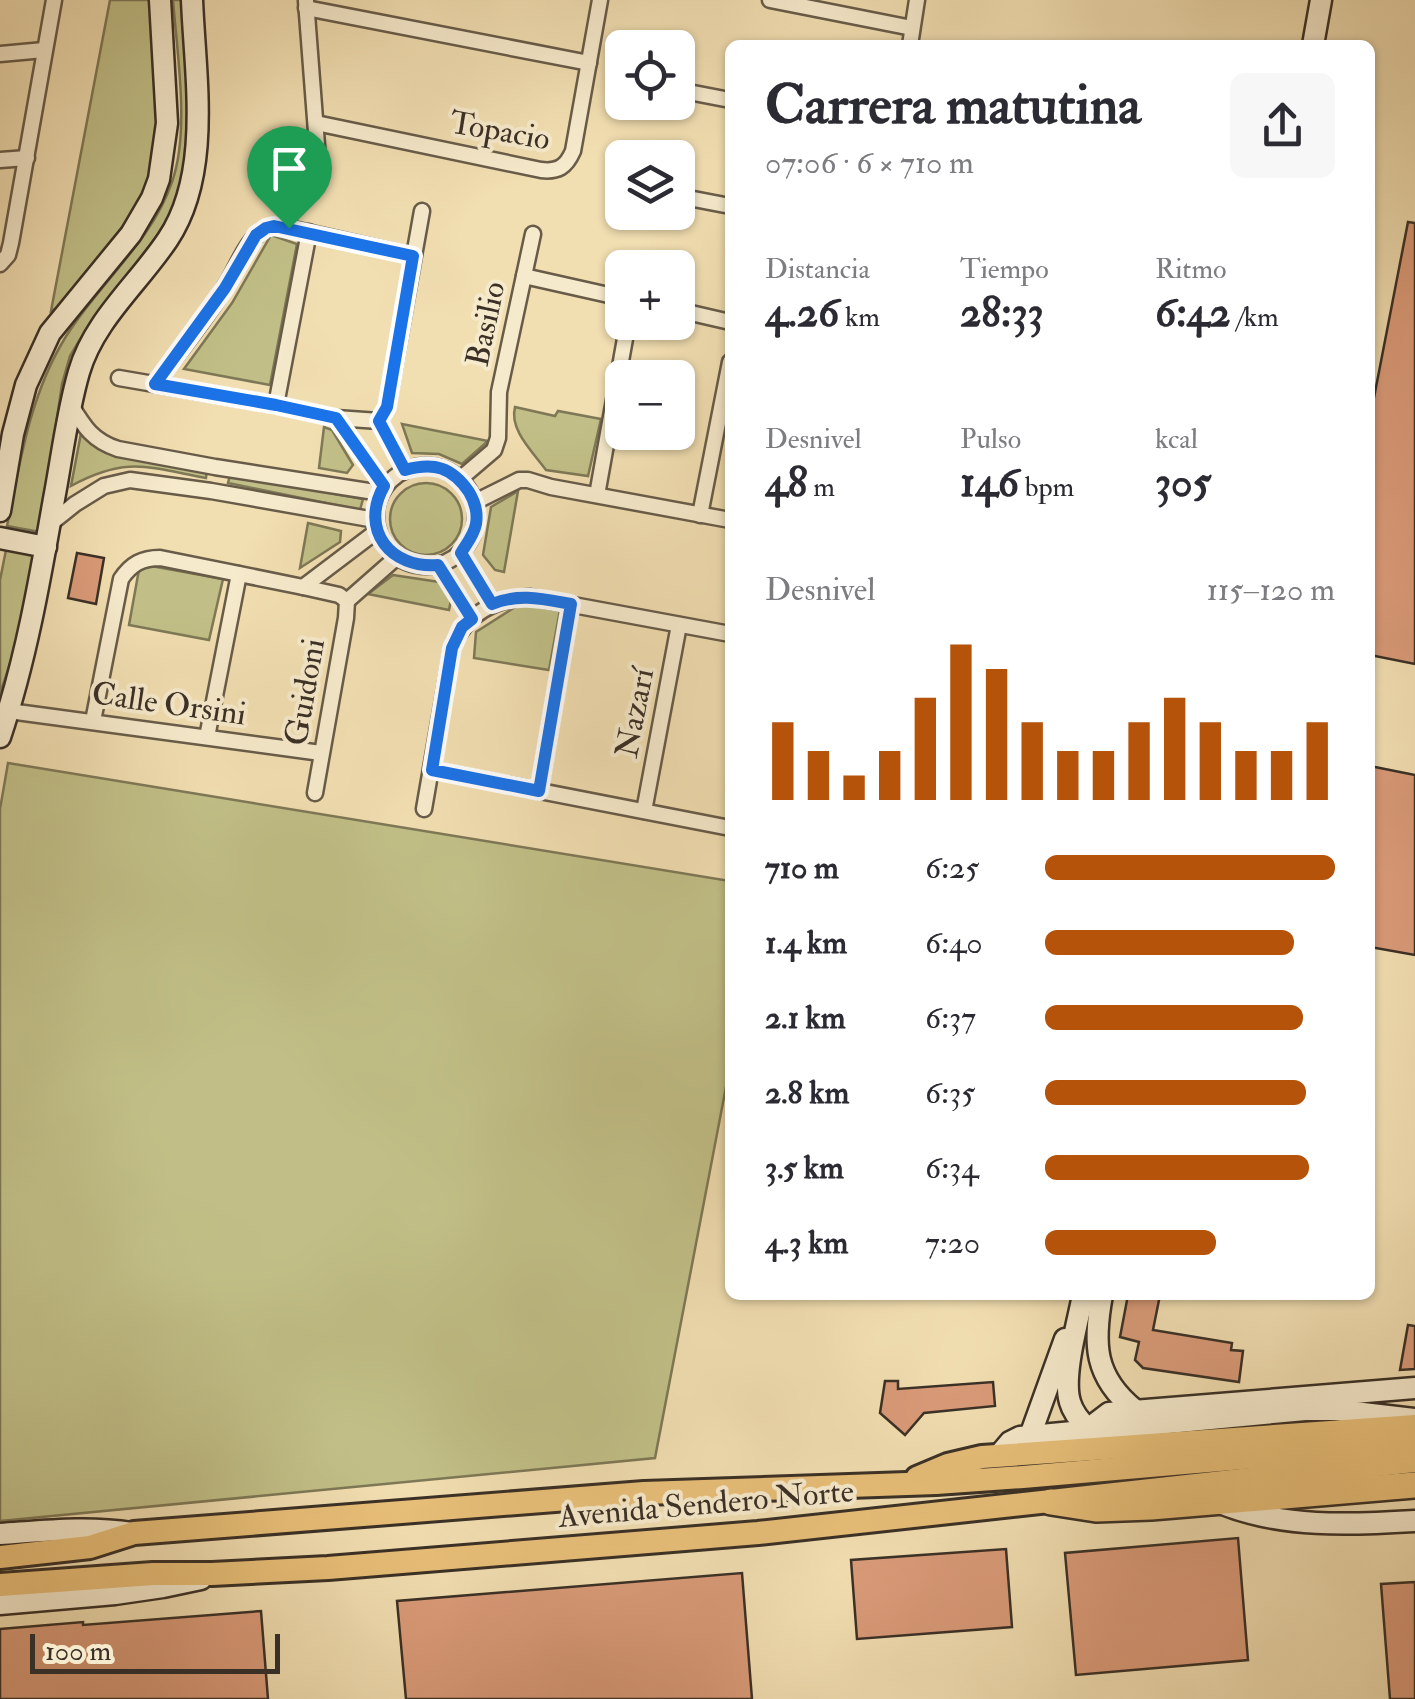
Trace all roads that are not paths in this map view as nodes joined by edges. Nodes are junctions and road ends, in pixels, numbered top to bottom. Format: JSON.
{"nodes":[{"id":1,"x":54,"y":0,"type":"edge"},
{"id":2,"x":160,"y":0,"type":"edge"},
{"id":3,"x":192,"y":0,"type":"edge"},
{"id":4,"x":600,"y":0,"type":"edge"},
{"id":5,"x":770,"y":0,"type":"edge"},
{"id":6,"x":917,"y":0,"type":"edge"},
{"id":7,"x":1321,"y":0,"type":"edge"},
{"id":8,"x":306,"y":4,"type":"edge"},
{"id":9,"x":912,"y":28,"type":"junction"},
{"id":10,"x":911,"y":40,"type":"edge"},
{"id":11,"x":1314,"y":40,"type":"edge"},
{"id":12,"x":44,"y":50,"type":"junction"},
{"id":13,"x":0,"y":54,"type":"edge"},
{"id":14,"x":589,"y":64,"type":"junction"},
{"id":15,"x":695,"y":93,"type":"edge"},
{"id":16,"x":725,"y":99,"type":"edge"},
{"id":17,"x":316,"y":123,"type":"junction"},
{"id":18,"x":27,"y":158,"type":"junction"},
{"id":19,"x":318,"y":158,"type":"dead end"},
{"id":20,"x":0,"y":160,"type":"edge"},
{"id":21,"x":695,"y":199,"type":"edge"},
{"id":22,"x":725,"y":205,"type":"edge"},
{"id":23,"x":422,"y":210,"type":"dead end"},
{"id":24,"x":309,"y":232,"type":"junction"},
{"id":25,"x":533,"y":234,"type":"dead end"},
{"id":26,"x":413,"y":256,"type":"junction"},
{"id":27,"x":0,"y":264,"type":"edge"},
{"id":28,"x":524,"y":276,"type":"junction"},
{"id":29,"x":605,"y":294,"type":"edge"},
{"id":30,"x":695,"y":314,"type":"edge"},
{"id":31,"x":725,"y":321,"type":"edge"},
{"id":32,"x":625,"y":340,"type":"edge"},
{"id":33,"x":119,"y":378,"type":"dead end"},
{"id":34,"x":155,"y":384,"type":"junction"},
{"id":35,"x":725,"y":388,"type":"edge"},
{"id":36,"x":276,"y":405,"type":"junction"},
{"id":37,"x":71,"y":406,"type":"junction"},
{"id":38,"x":336,"y":418,"type":"junction"},
{"id":39,"x":379,"y":421,"type":"junction"},
{"id":40,"x":215,"y":468,"type":"junction"},
{"id":41,"x":405,"y":470,"type":"junction"},
{"id":42,"x":460,"y":478,"type":"junction"},
{"id":43,"x":382,"y":490,"type":"junction"},
{"id":44,"x":211,"y":491,"type":"junction"},
{"id":45,"x":597,"y":494,"type":"junction"},
{"id":46,"x":475,"y":502,"type":"junction"},
{"id":47,"x":0,"y":511,"type":"edge"},
{"id":48,"x":700,"y":515,"type":"junction"},
{"id":49,"x":725,"y":519,"type":"edge"},
{"id":50,"x":50,"y":524,"type":"junction"},
{"id":51,"x":376,"y":526,"type":"junction"},
{"id":52,"x":0,"y":538,"type":"edge"},
{"id":53,"x":46,"y":547,"type":"junction"},
{"id":54,"x":461,"y":553,"type":"junction"},
{"id":55,"x":397,"y":557,"type":"junction"},
{"id":56,"x":438,"y":565,"type":"junction"},
{"id":57,"x":239,"y":574,"type":"junction"},
{"id":58,"x":303,"y":587,"type":"junction"},
{"id":59,"x":347,"y":600,"type":"junction"},
{"id":60,"x":492,"y":604,"type":"junction"},
{"id":61,"x":571,"y":604,"type":"junction"},
{"id":62,"x":472,"y":619,"type":"junction"},
{"id":63,"x":679,"y":624,"type":"junction"},
{"id":64,"x":725,"y":633,"type":"edge"},
{"id":65,"x":9,"y":711,"type":"junction"},
{"id":66,"x":93,"y":721,"type":"junction"},
{"id":67,"x":208,"y":736,"type":"junction"},
{"id":68,"x":0,"y":737,"type":"edge"},
{"id":69,"x":321,"y":753,"type":"junction"},
{"id":70,"x":432,"y":770,"type":"junction"},
{"id":71,"x":539,"y":791,"type":"junction"},
{"id":72,"x":315,"y":792,"type":"dead end"},
{"id":73,"x":424,"y":809,"type":"dead end"},
{"id":74,"x":644,"y":811,"type":"junction"},
{"id":75,"x":725,"y":827,"type":"edge"},
{"id":76,"x":1080,"y":1300,"type":"edge"},
{"id":77,"x":1081,"y":1300,"type":"edge"},
{"id":78,"x":1101,"y":1300,"type":"edge"},
{"id":79,"x":1415,"y":1388,"type":"edge"},
{"id":80,"x":1135,"y":1410,"type":"junction"},
{"id":81,"x":1415,"y":1423,"type":"edge"},
{"id":82,"x":1088,"y":1429,"type":"junction"},
{"id":83,"x":1030,"y":1436,"type":"junction"},
{"id":84,"x":1415,"y":1443,"type":"edge"},
{"id":85,"x":999,"y":1455,"type":"junction"},
{"id":86,"x":1415,"y":1461,"type":"edge"},
{"id":87,"x":1157,"y":1477,"type":"junction"},
{"id":88,"x":905,"y":1484,"type":"junction"},
{"id":89,"x":1415,"y":1485,"type":"edge"},
{"id":90,"x":1213,"y":1501,"type":"junction"},
{"id":91,"x":1050,"y":1502,"type":"junction"},
{"id":92,"x":1415,"y":1520,"type":"edge"},
{"id":93,"x":134,"y":1533,"type":"junction"},
{"id":94,"x":0,"y":1534,"type":"edge"},
{"id":95,"x":0,"y":1557,"type":"edge"},
{"id":96,"x":212,"y":1574,"type":"junction"},
{"id":97,"x":0,"y":1584,"type":"edge"},
{"id":98,"x":0,"y":1604,"type":"edge"}],
"edges":[{"from":1,"to":12,"type":"street"},
{"from":2,"to":47,"type":"street"},
{"from":3,"to":37,"type":"street"},
{"from":4,"to":14,"type":"street","name":"Topacio"},
{"from":5,"to":9,"type":"street"},
{"from":6,"to":9,"type":"street"},
{"from":7,"to":11,"type":"street"},
{"from":8,"to":14,"type":"street"},
{"from":8,"to":17,"type":"street"},
{"from":9,"to":10,"type":"street"},
{"from":12,"to":13,"type":"street"},
{"from":12,"to":18,"type":"street"},
{"from":14,"to":17,"type":"street","name":"Topacio"},
{"from":15,"to":16,"type":"street"},
{"from":17,"to":19,"type":"street"},
{"from":18,"to":20,"type":"street"},
{"from":18,"to":27,"type":"street"},
{"from":21,"to":22,"type":"street"},
{"from":23,"to":26,"type":"street"},
{"from":24,"to":26,"type":"street"},
{"from":24,"to":34,"type":"street"},
{"from":24,"to":36,"type":"street"},
{"from":25,"to":28,"type":"street","name":"Basilio"},
{"from":26,"to":39,"type":"street"},
{"from":28,"to":29,"type":"street"},
{"from":28,"to":42,"type":"street","name":"Basilio"},
{"from":30,"to":31,"type":"street"},
{"from":32,"to":45,"type":"street"},
{"from":33,"to":34,"type":"street"},
{"from":34,"to":36,"type":"street"},
{"from":35,"to":48,"type":"street"},
{"from":36,"to":38,"type":"street"},
{"from":37,"to":40,"type":"street"},
{"from":37,"to":50,"type":"street"},
{"from":38,"to":39,"type":"street"},
{"from":38,"to":43,"type":"street"},
{"from":39,"to":41,"type":"street"},
{"from":40,"to":43,"type":"street"},
{"from":40,"to":44,"type":"street"},
{"from":41,"to":42,"type":"street"},
{"from":41,"to":43,"type":"street"},
{"from":42,"to":46,"type":"street"},
{"from":43,"to":51,"type":"street"},
{"from":44,"to":50,"type":"street"},
{"from":44,"to":51,"type":"street"},
{"from":45,"to":46,"type":"street"},
{"from":45,"to":48,"type":"street"},
{"from":46,"to":54,"type":"street"},
{"from":48,"to":49,"type":"street"},
{"from":50,"to":53,"type":"street"},
{"from":51,"to":55,"type":"street"},
{"from":51,"to":58,"type":"street"},
{"from":52,"to":53,"type":"street"},
{"from":53,"to":65,"type":"street"},
{"from":54,"to":56,"type":"street"},
{"from":54,"to":60,"type":"street"},
{"from":55,"to":56,"type":"street"},
{"from":55,"to":59,"type":"street"},
{"from":56,"to":62,"type":"street"},
{"from":57,"to":58,"type":"street"},
{"from":57,"to":66,"type":"street"},
{"from":57,"to":67,"type":"street"},
{"from":58,"to":59,"type":"street"},
{"from":59,"to":69,"type":"street","name":"Guidoni"},
{"from":60,"to":61,"type":"street"},
{"from":60,"to":62,"type":"street"},
{"from":61,"to":63,"type":"street"},
{"from":61,"to":71,"type":"street"},
{"from":62,"to":70,"type":"street"},
{"from":63,"to":64,"type":"street"},
{"from":63,"to":74,"type":"street","name":"Nazarí"},
{"from":65,"to":66,"type":"street","name":"Calle Orsini"},
{"from":65,"to":68,"type":"street"},
{"from":66,"to":67,"type":"street","name":"Calle Orsini"},
{"from":67,"to":69,"type":"street","name":"Calle Orsini"},
{"from":69,"to":72,"type":"street","name":"Guidoni"},
{"from":70,"to":71,"type":"street"},
{"from":70,"to":73,"type":"street"},
{"from":71,"to":74,"type":"street"},
{"from":74,"to":75,"type":"street"},
{"from":76,"to":83,"type":"street"},
{"from":77,"to":82,"type":"street"},
{"from":78,"to":80,"type":"street"},
{"from":79,"to":80,"type":"street"},
{"from":80,"to":82,"type":"street"},
{"from":81,"to":82,"type":"street"},
{"from":81,"to":85,"type":"main road"},
{"from":82,"to":83,"type":"street"},
{"from":83,"to":85,"type":"street"},
{"from":84,"to":87,"type":"main road","name":"Avenida Sendero Norte"},
{"from":85,"to":88,"type":"main road"},
{"from":86,"to":87,"type":"main road","name":"Avenida Sendero Norte"},
{"from":87,"to":88,"type":"main road","name":"Avenida Sendero Norte"},
{"from":87,"to":91,"type":"main road","name":"Avenida Sendero Norte"},
{"from":88,"to":93,"type":"main road","name":"Avenida Sendero Norte"},
{"from":89,"to":90,"type":"highway"},
{"from":90,"to":91,"type":"highway"},
{"from":90,"to":92,"type":"street"},
{"from":91,"to":96,"type":"main road","name":"Avenida Sendero Norte"},
{"from":93,"to":94,"type":"street","name":"Avenida Sendero Norte"},
{"from":93,"to":95,"type":"main road","name":"Avenida Sendero Norte"},
{"from":96,"to":97,"type":"main road","name":"Avenida Sendero Norte"},
{"from":96,"to":98,"type":"street"}]}
